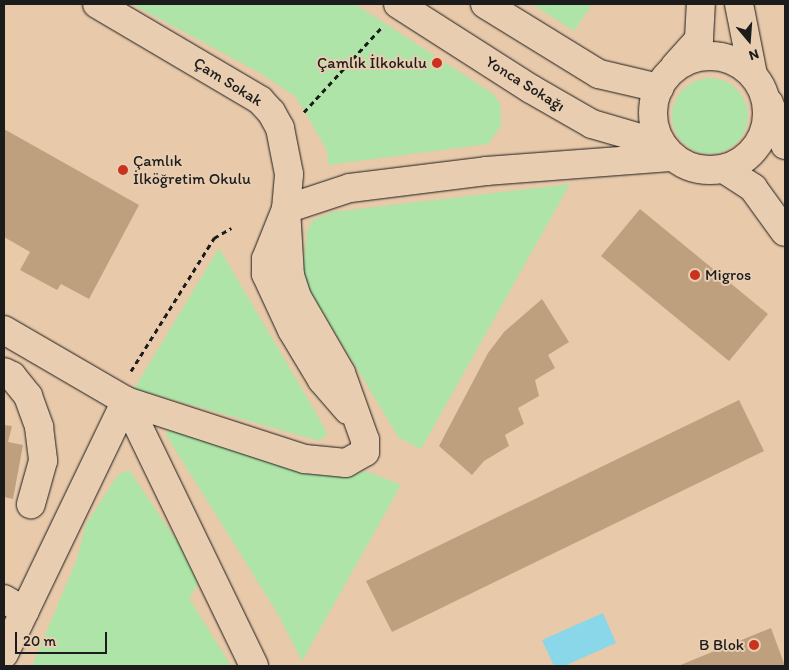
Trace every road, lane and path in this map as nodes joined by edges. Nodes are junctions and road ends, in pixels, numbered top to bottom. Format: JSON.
{"nodes":[{"id":1,"x":97,"y":4,"type":"edge"},
{"id":2,"x":485,"y":4,"type":"edge"},
{"id":3,"x":701,"y":4,"type":"edge"},
{"id":4,"x":739,"y":4,"type":"edge"},
{"id":5,"x":393,"y":12,"type":"edge"},
{"id":6,"x":664,"y":80,"type":"junction"},
{"id":7,"x":758,"y":82,"type":"junction"},
{"id":8,"x":301,"y":115,"type":"dead end"},
{"id":9,"x":785,"y":145,"type":"edge"},
{"id":10,"x":667,"y":150,"type":"junction"},
{"id":11,"x":724,"y":169,"type":"junction"},
{"id":12,"x":286,"y":209,"type":"junction"},
{"id":13,"x":231,"y":228,"type":"dead end"},
{"id":14,"x":785,"y":232,"type":"edge"},
{"id":15,"x":4,"y":330,"type":"edge"},
{"id":16,"x":4,"y":372,"type":"edge"},
{"id":17,"x":121,"y":398,"type":"junction"},
{"id":18,"x":31,"y":504,"type":"dead end"},
{"id":19,"x":14,"y":605,"type":"edge"},
{"id":20,"x":4,"y":654,"type":"edge"},
{"id":21,"x":254,"y":666,"type":"edge"}],
"edges":[{"from":1,"to":12,"type":"street","name":"Çam Sokak"},
{"from":2,"to":6,"type":"street"},
{"from":3,"to":6,"type":"street"},
{"from":4,"to":7,"type":"street"},
{"from":5,"to":8,"type":"path"},
{"from":5,"to":10,"type":"street","name":"Yonca Sokağı"},
{"from":6,"to":7,"type":"street"},
{"from":6,"to":10,"type":"street"},
{"from":7,"to":9,"type":"street"},
{"from":7,"to":11,"type":"street"},
{"from":10,"to":11,"type":"street"},
{"from":10,"to":12,"type":"street"},
{"from":11,"to":14,"type":"street"},
{"from":12,"to":17,"type":"street","name":"Çam Sokak"},
{"from":13,"to":17,"type":"path"},
{"from":15,"to":17,"type":"street"},
{"from":16,"to":18,"type":"street"},
{"from":17,"to":19,"type":"street"},
{"from":17,"to":21,"type":"street"},
{"from":19,"to":20,"type":"street"}]}
